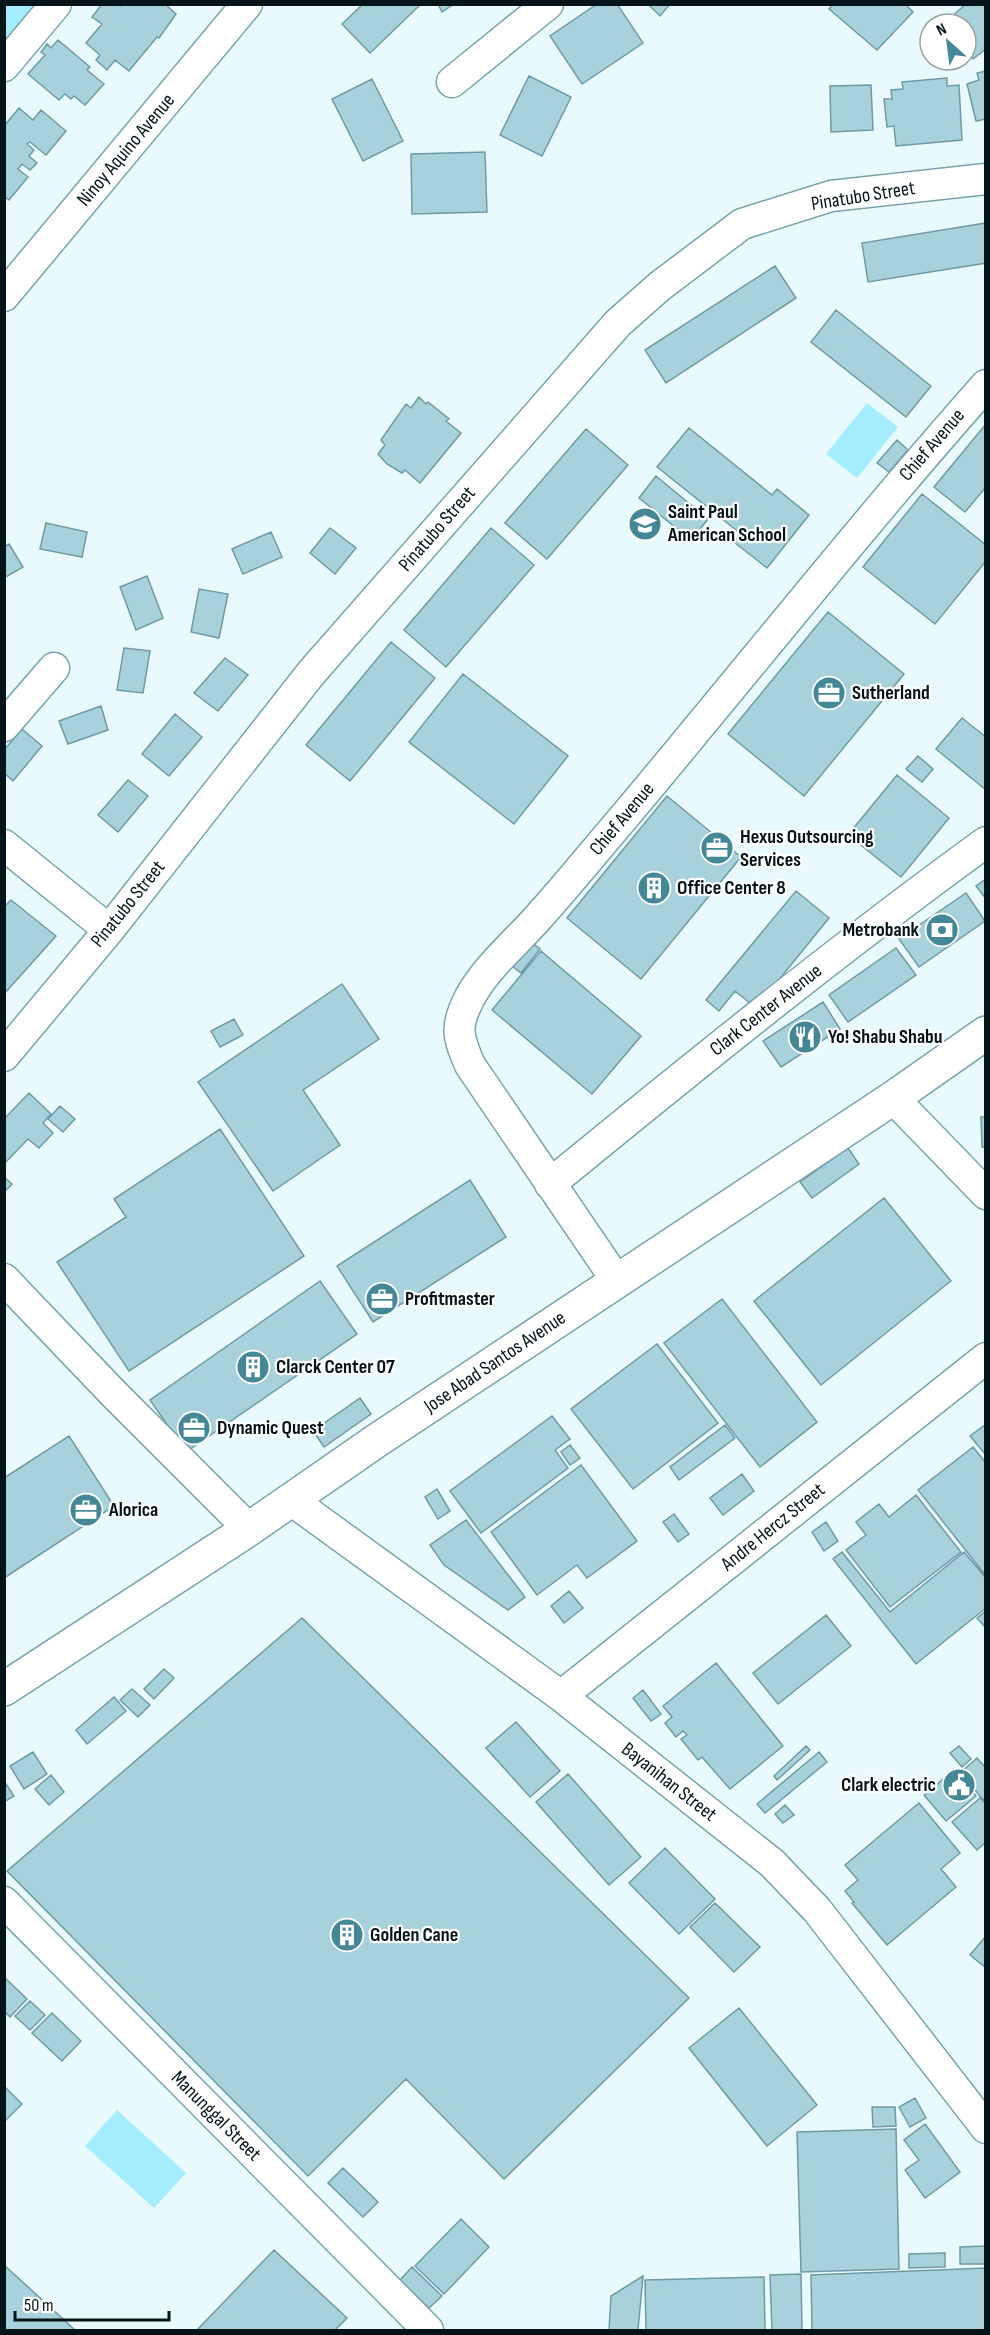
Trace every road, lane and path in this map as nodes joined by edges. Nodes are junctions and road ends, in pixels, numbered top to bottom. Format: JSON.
{"nodes":[{"id":1,"x":56,"y":4,"type":"edge"},
{"id":2,"x":247,"y":4,"type":"edge"},
{"id":3,"x":548,"y":4,"type":"edge"},
{"id":4,"x":4,"y":66,"type":"edge"},
{"id":5,"x":452,"y":82,"type":"dead end"},
{"id":6,"x":986,"y":179,"type":"edge"},
{"id":7,"x":4,"y":297,"type":"edge"},
{"id":8,"x":986,"y":385,"type":"edge"},
{"id":9,"x":54,"y":668,"type":"dead end"},
{"id":10,"x":4,"y":726,"type":"edge"},
{"id":11,"x":986,"y":842,"type":"edge"},
{"id":12,"x":4,"y":845,"type":"edge"},
{"id":13,"x":109,"y":930,"type":"junction"},
{"id":14,"x":986,"y":1033,"type":"edge"},
{"id":15,"x":4,"y":1056,"type":"edge"},
{"id":16,"x":893,"y":1098,"type":"junction"},
{"id":17,"x":550,"y":1184,"type":"junction"},
{"id":18,"x":986,"y":1194,"type":"edge"},
{"id":19,"x":4,"y":1279,"type":"edge"},
{"id":20,"x":617,"y":1281,"type":"junction"},
{"id":21,"x":986,"y":1358,"type":"edge"},
{"id":22,"x":291,"y":1500,"type":"junction"},
{"id":23,"x":249,"y":1529,"type":"junction"},
{"id":24,"x":4,"y":1689,"type":"edge"},
{"id":25,"x":561,"y":1696,"type":"junction"},
{"id":26,"x":4,"y":1902,"type":"edge"},
{"id":27,"x":986,"y":2128,"type":"edge"},
{"id":28,"x":428,"y":2331,"type":"edge"}],
"edges":[{"from":1,"to":4,"type":"street"},
{"from":2,"to":7,"type":"street","name":"Ninoy Aquino Avenue"},
{"from":3,"to":5,"type":"street"},
{"from":6,"to":13,"type":"street","name":"Pinatubo Street"},
{"from":8,"to":17,"type":"street","name":"Chief Avenue"},
{"from":9,"to":10,"type":"street"},
{"from":11,"to":17,"type":"street","name":"Clark Center Avenue"},
{"from":12,"to":13,"type":"street"},
{"from":13,"to":15,"type":"street","name":"Pinatubo Street"},
{"from":14,"to":16,"type":"main road","name":"Jose Abad Santos Avenue"},
{"from":16,"to":18,"type":"street"},
{"from":16,"to":20,"type":"main road","name":"Jose Abad Santos Avenue"},
{"from":17,"to":20,"type":"street","name":"Chief Avenue"},
{"from":19,"to":23,"type":"street"},
{"from":20,"to":22,"type":"main road","name":"Jose Abad Santos Avenue"},
{"from":21,"to":25,"type":"street","name":"Andre Hercz Street"},
{"from":22,"to":23,"type":"main road","name":"Jose Abad Santos Avenue"},
{"from":22,"to":25,"type":"street","name":"Bayanihan Street"},
{"from":23,"to":24,"type":"main road","name":"Jose Abad Santos Avenue"},
{"from":25,"to":27,"type":"street","name":"Bayanihan Street"},
{"from":26,"to":28,"type":"street","name":"Manunggal Street"}]}
